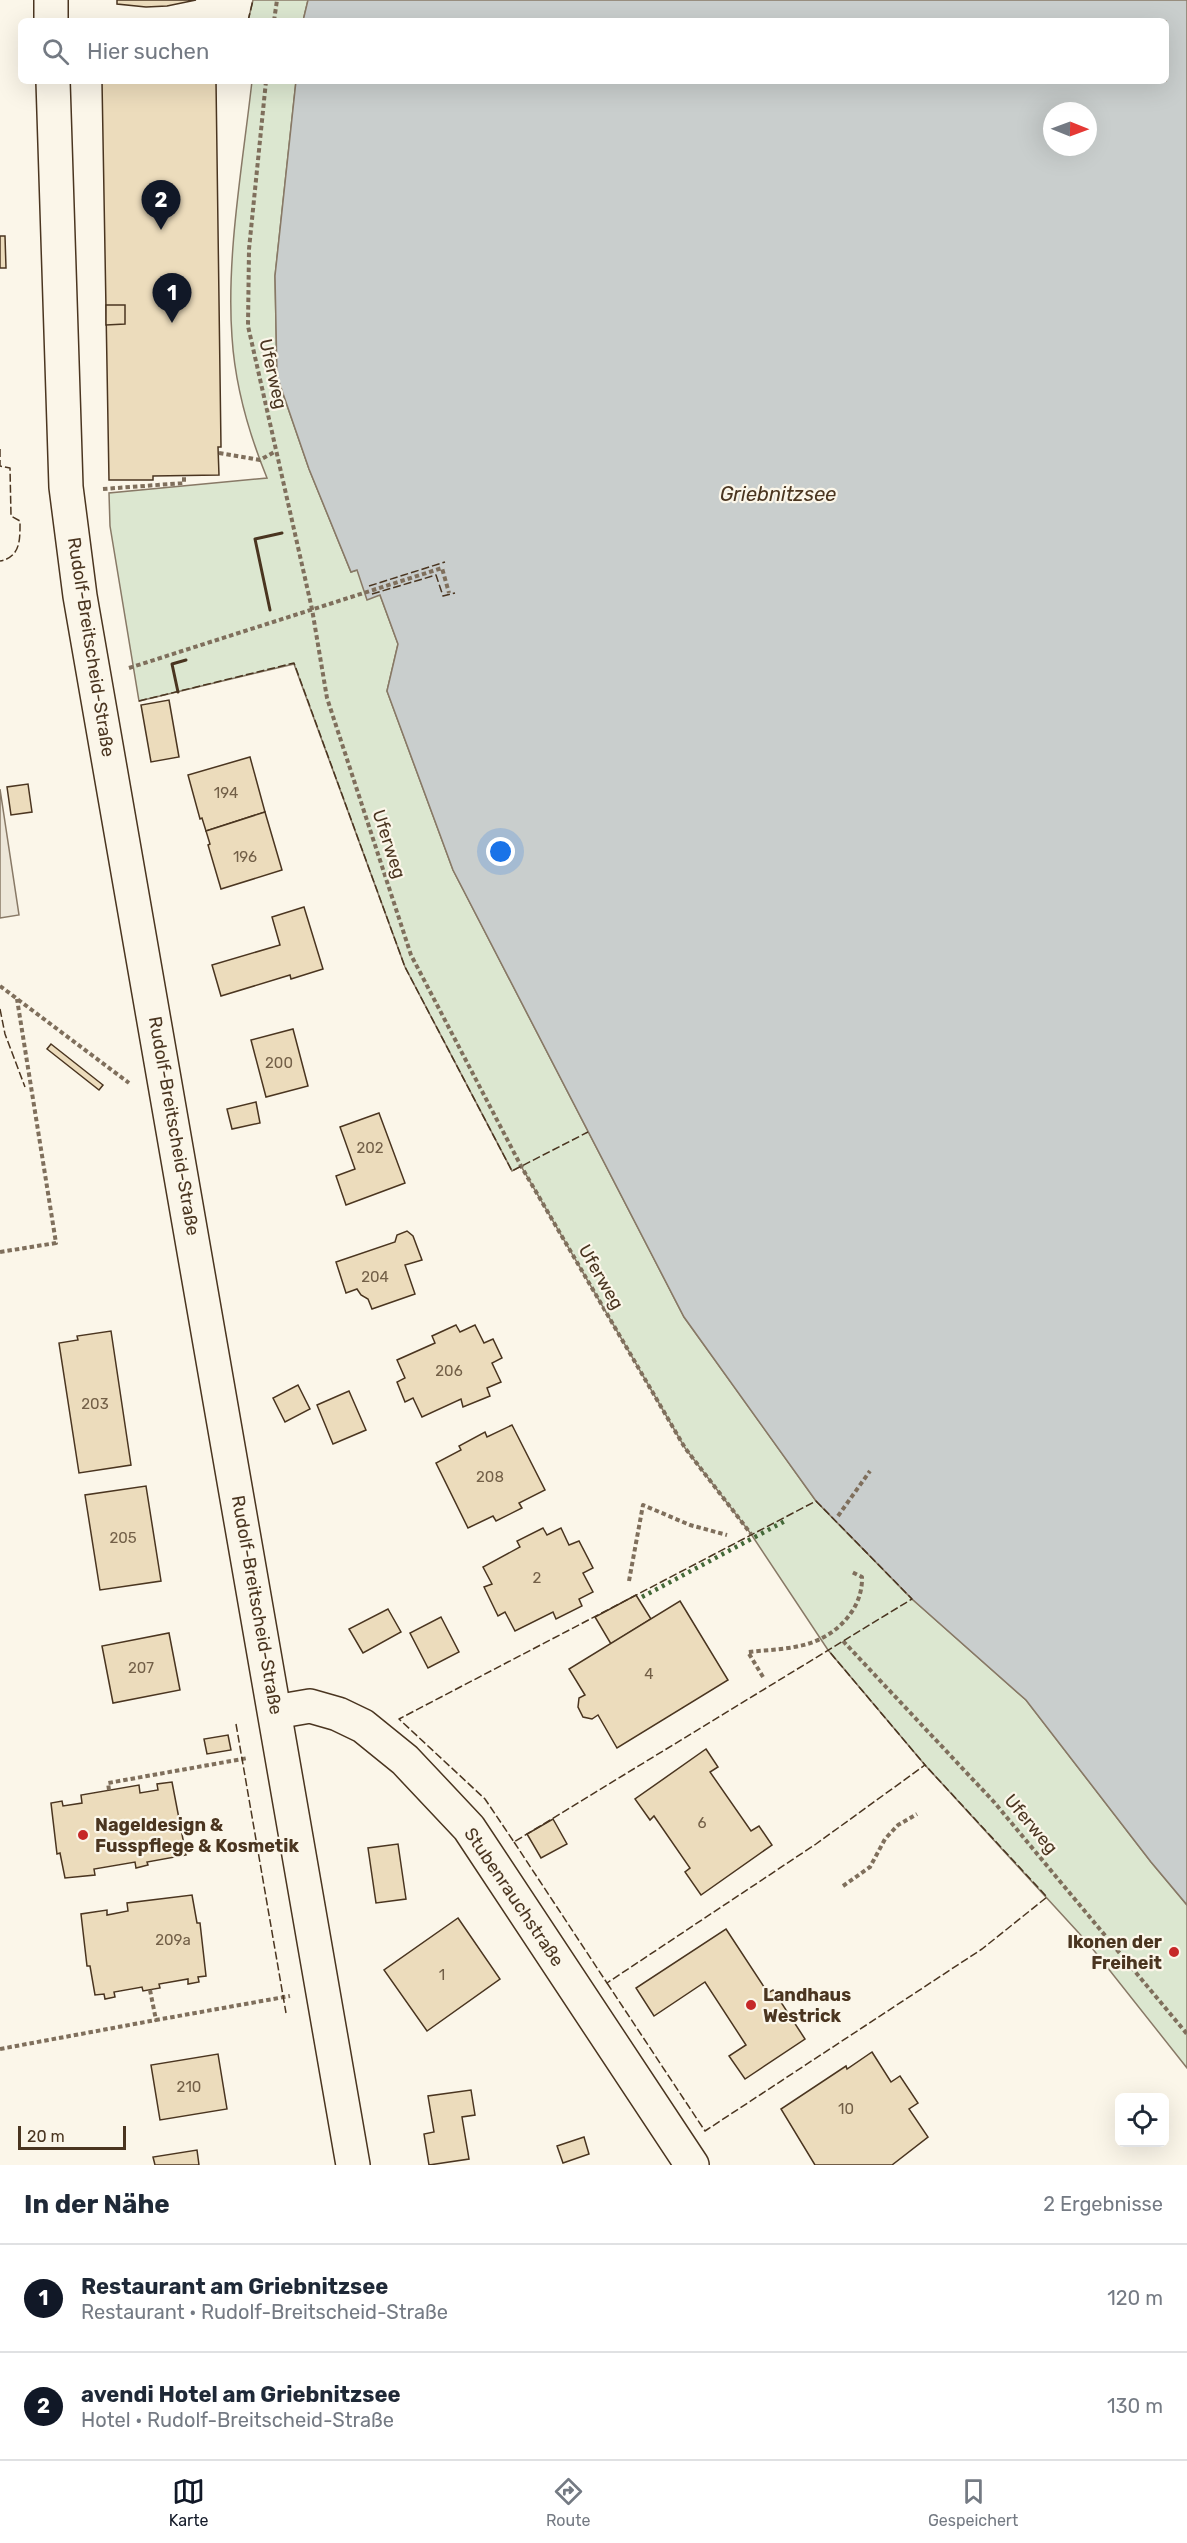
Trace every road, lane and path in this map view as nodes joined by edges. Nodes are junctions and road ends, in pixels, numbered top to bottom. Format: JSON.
{"nodes":[{"id":1,"x":51,"y":0,"type":"edge"},
{"id":2,"x":277,"y":0,"type":"edge"},
{"id":3,"x":51,"y":18,"type":"edge"},
{"id":4,"x":274,"y":18,"type":"edge"},
{"id":5,"x":53,"y":84,"type":"edge"},
{"id":6,"x":266,"y":84,"type":"edge"},
{"id":7,"x":276,"y":451,"type":"junction"},
{"id":8,"x":219,"y":453,"type":"dead end"},
{"id":9,"x":184,"y":475,"type":"dead end"},
{"id":10,"x":103,"y":489,"type":"dead end"},
{"id":11,"x":450,"y":593,"type":"dead end"},
{"id":12,"x":312,"y":609,"type":"junction"},
{"id":13,"x":129,"y":668,"type":"dead end"},
{"id":14,"x":0,"y":986,"type":"edge"},
{"id":15,"x":17,"y":999,"type":"junction"},
{"id":16,"x":172,"y":1115,"type":"junction"},
{"id":17,"x":0,"y":1252,"type":"edge"},
{"id":18,"x":870,"y":1471,"type":"dead end"},
{"id":19,"x":838,"y":1516,"type":"dead end"},
{"id":20,"x":751,"y":1534,"type":"dead end"},
{"id":21,"x":727,"y":1535,"type":"dead end"},
{"id":22,"x":852,"y":1572,"type":"dead end"},
{"id":23,"x":629,"y":1581,"type":"dead end"},
{"id":24,"x":843,"y":1641,"type":"dead end"},
{"id":25,"x":763,"y":1677,"type":"dead end"},
{"id":26,"x":275,"y":1712,"type":"junction"},
{"id":27,"x":242,"y":1760,"type":"dead end"},
{"id":28,"x":109,"y":1790,"type":"dead end"},
{"id":29,"x":917,"y":1814,"type":"dead end"},
{"id":30,"x":843,"y":1886,"type":"dead end"},
{"id":31,"x":150,"y":1990,"type":"dead end"},
{"id":32,"x":282,"y":1997,"type":"dead end"},
{"id":33,"x":156,"y":2020,"type":"junction"},
{"id":34,"x":1187,"y":2034,"type":"edge"},
{"id":35,"x":0,"y":2049,"type":"edge"},
{"id":36,"x":353,"y":2165,"type":"edge"},
{"id":37,"x":692,"y":2165,"type":"edge"}],
"edges":[{"from":1,"to":3,"type":"street"},
{"from":2,"to":4,"type":"path"},
{"from":5,"to":16,"type":"street","name":"Rudolf-Breitscheid-Straße"},
{"from":6,"to":7,"type":"path","name":"Uferweg"},
{"from":7,"to":8,"type":"path"},
{"from":7,"to":12,"type":"path","name":"Uferweg"},
{"from":9,"to":10,"type":"path"},
{"from":11,"to":12,"type":"path"},
{"from":12,"to":13,"type":"path"},
{"from":12,"to":20,"type":"path","name":"Uferweg"},
{"from":14,"to":15,"type":"path"},
{"from":15,"to":16,"type":"path"},
{"from":15,"to":17,"type":"path"},
{"from":16,"to":26,"type":"street","name":"Rudolf-Breitscheid-Straße"},
{"from":18,"to":19,"type":"path"},
{"from":21,"to":23,"type":"path"},
{"from":22,"to":25,"type":"path"},
{"from":24,"to":34,"type":"path","name":"Uferweg"},
{"from":26,"to":36,"type":"street","name":"Rudolf-Breitscheid-Straße"},
{"from":26,"to":37,"type":"street","name":"Stubenrauchstraße"},
{"from":27,"to":28,"type":"path"},
{"from":29,"to":30,"type":"path"},
{"from":31,"to":33,"type":"path"},
{"from":32,"to":33,"type":"path"},
{"from":33,"to":35,"type":"path"}]}
